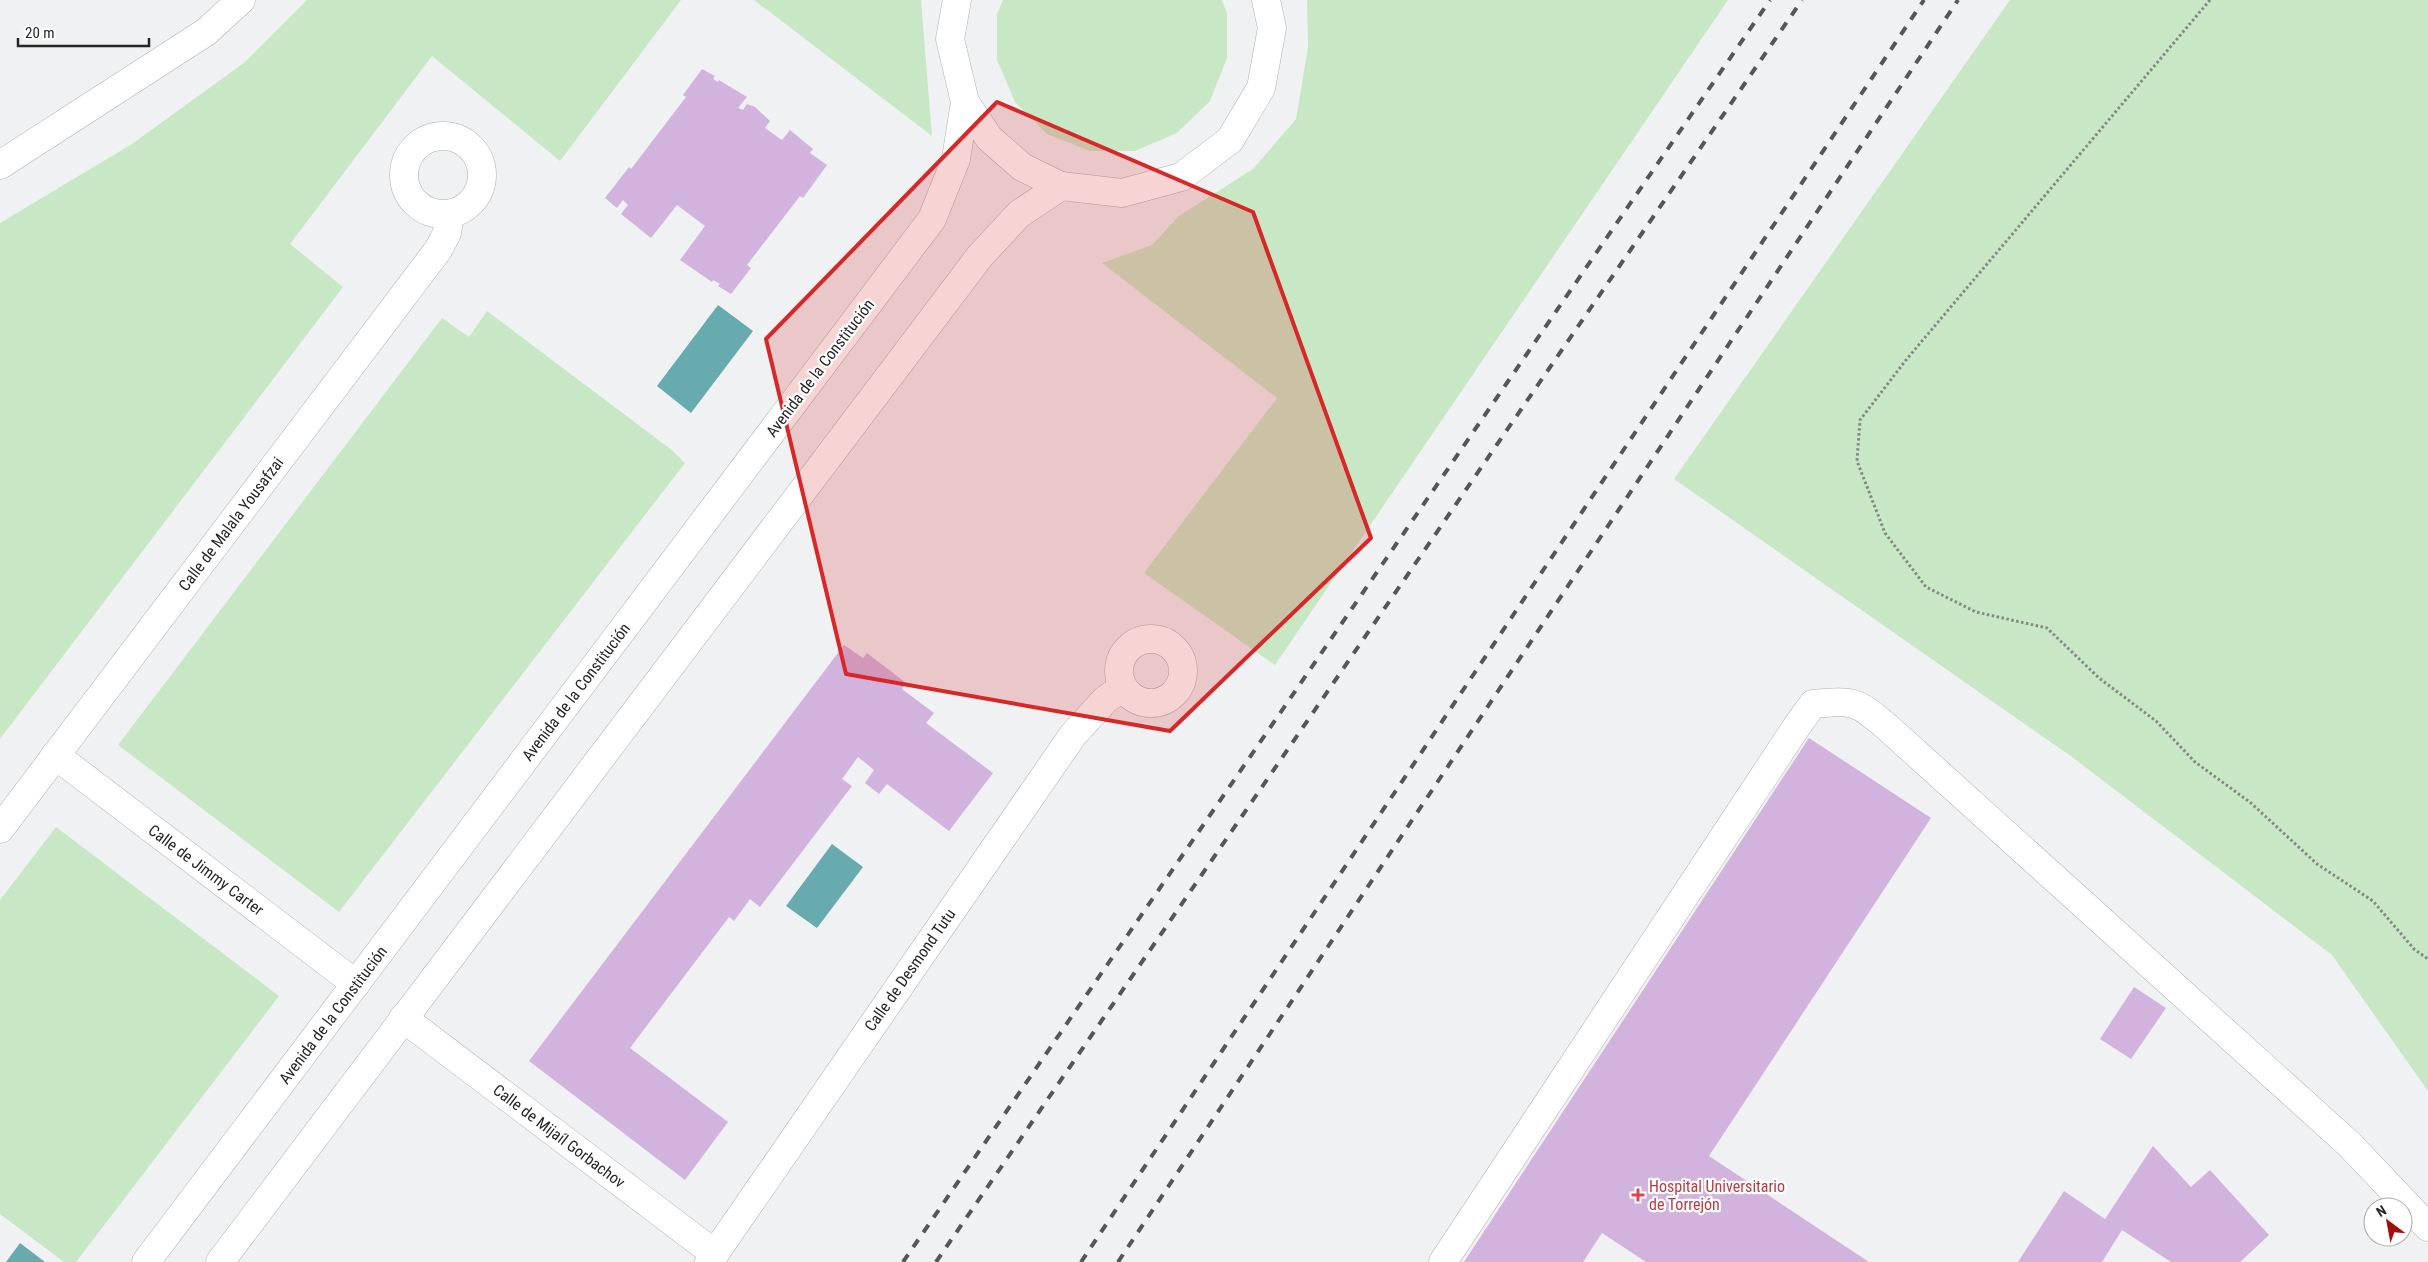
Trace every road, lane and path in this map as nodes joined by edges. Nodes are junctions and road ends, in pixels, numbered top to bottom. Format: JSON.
{"nodes":[{"id":1,"x":241,"y":0,"type":"edge"},
{"id":2,"x":957,"y":0,"type":"edge"},
{"id":3,"x":1266,"y":0,"type":"edge"},
{"id":4,"x":2210,"y":0,"type":"edge"},
{"id":5,"x":965,"y":102,"type":"junction"},
{"id":6,"x":0,"y":165,"type":"edge"},
{"id":7,"x":1061,"y":186,"type":"junction"},
{"id":8,"x":450,"y":214,"type":"dead end"},
{"id":9,"x":1122,"y":688,"type":"dead end"},
{"id":10,"x":55,"y":755,"type":"junction"},
{"id":11,"x":0,"y":829,"type":"edge"},
{"id":12,"x":2428,"y":959,"type":"edge"},
{"id":13,"x":356,"y":984,"type":"junction"},
{"id":14,"x":403,"y":1018,"type":"junction"},
{"id":15,"x":2428,"y":1227,"type":"edge"},
{"id":16,"x":712,"y":1258,"type":"edge"},
{"id":17,"x":146,"y":1262,"type":"edge"},
{"id":18,"x":220,"y":1262,"type":"edge"},
{"id":19,"x":1443,"y":1262,"type":"edge"}],
"edges":[{"from":1,"to":6,"type":"main road"},
{"from":2,"to":5,"type":"main road"},
{"from":3,"to":7,"type":"main road"},
{"from":4,"to":12,"type":"path"},
{"from":5,"to":7,"type":"main road"},
{"from":5,"to":13,"type":"main road","name":"Avenida de la Constitución"},
{"from":7,"to":14,"type":"main road"},
{"from":8,"to":10,"type":"main road","name":"Calle de Malala Yousafzai"},
{"from":9,"to":16,"type":"main road","name":"Calle de Desmond Tutu"},
{"from":10,"to":11,"type":"main road","name":"Calle de Malala Yousafzai"},
{"from":10,"to":13,"type":"main road","name":"Calle de Jimmy Carter"},
{"from":13,"to":17,"type":"main road","name":"Avenida de la Constitución"},
{"from":14,"to":16,"type":"main road","name":"Calle de Mijaíl Gorbachov"},
{"from":14,"to":18,"type":"main road"},
{"from":15,"to":19,"type":"main road"}]}
